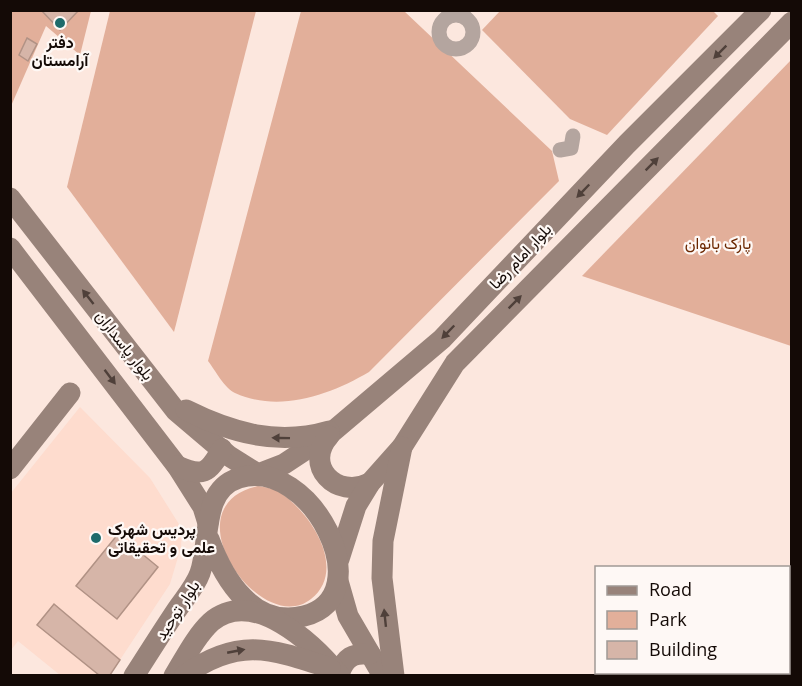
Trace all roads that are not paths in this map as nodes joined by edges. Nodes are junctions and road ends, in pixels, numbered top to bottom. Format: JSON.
{"nodes":[{"id":1,"x":761,"y":10,"type":"edge"},
{"id":2,"x":792,"y":22,"type":"edge"},
{"id":3,"x":573,"y":136,"type":"dead end"},
{"id":4,"x":560,"y":150,"type":"dead end"},
{"id":5,"x":13,"y":206,"type":"edge"},
{"id":6,"x":10,"y":248,"type":"edge"},
{"id":7,"x":70,"y":393,"type":"dead end"},
{"id":8,"x":168,"y":400,"type":"junction"},
{"id":9,"x":335,"y":431,"type":"junction"},
{"id":10,"x":402,"y":447,"type":"junction"},
{"id":11,"x":222,"y":449,"type":"junction"},
{"id":12,"x":177,"y":466,"type":"junction"},
{"id":13,"x":10,"y":469,"type":"edge"},
{"id":14,"x":258,"y":474,"type":"junction"},
{"id":15,"x":370,"y":483,"type":"junction"},
{"id":16,"x":208,"y":531,"type":"junction"},
{"id":17,"x":339,"y":558,"type":"junction"},
{"id":18,"x":338,"y":581,"type":"junction"},
{"id":19,"x":178,"y":609,"type":"junction"},
{"id":20,"x":268,"y":617,"type":"junction"},
{"id":21,"x":204,"y":629,"type":"junction"},
{"id":22,"x":370,"y":654,"type":"junction"},
{"id":23,"x":338,"y":673,"type":"edge"},
{"id":24,"x":134,"y":675,"type":"edge"},
{"id":25,"x":174,"y":675,"type":"edge"},
{"id":26,"x":184,"y":675,"type":"edge"},
{"id":27,"x":383,"y":675,"type":"edge"},
{"id":28,"x":394,"y":675,"type":"edge"}],
"edges":[{"from":1,"to":9,"type":"main road","name":"بلوار امام رضا","one_way":true},
{"from":10,"to":2,"type":"main road","name":"بلوار امام رضا","one_way":true},
{"from":3,"to":4,"type":"street"},
{"from":8,"to":5,"type":"main road","name":"بلوار پاسداران","one_way":true},
{"from":6,"to":12,"type":"main road","name":"بلوار پاسداران","one_way":true},
{"from":7,"to":13,"type":"main road"},
{"from":9,"to":8,"type":"main road","one_way":true},
{"from":8,"to":11,"type":"main road","name":"بلوار پاسداران"},
{"from":9,"to":14,"type":"main road","name":"بلوار امام رضا"},
{"from":9,"to":15,"type":"main road"},
{"from":10,"to":15,"type":"main road"},
{"from":28,"to":10,"type":"main road","one_way":true},
{"from":11,"to":12,"type":"main road"},
{"from":11,"to":14,"type":"main road","name":"بلوار پاسداران"},
{"from":12,"to":16,"type":"main road","name":"بلوار پاسداران"},
{"from":14,"to":16,"type":"main road"},
{"from":14,"to":17,"type":"main road"},
{"from":15,"to":17,"type":"main road"},
{"from":16,"to":19,"type":"main road","name":"بلوار توحید"},
{"from":16,"to":20,"type":"main road"},
{"from":17,"to":18,"type":"main road"},
{"from":18,"to":20,"type":"main road"},
{"from":18,"to":22,"type":"main road"},
{"from":19,"to":21,"type":"main road"},
{"from":19,"to":24,"type":"main road","name":"بلوار توحید"},
{"from":20,"to":21,"type":"main road","name":"بلوار توحید"},
{"from":20,"to":23,"type":"main road"},
{"from":21,"to":25,"type":"main road","name":"بلوار توحید"},
{"from":22,"to":23,"type":"main road"},
{"from":22,"to":27,"type":"main road"},
{"from":26,"to":23,"type":"main road","one_way":true}]}
